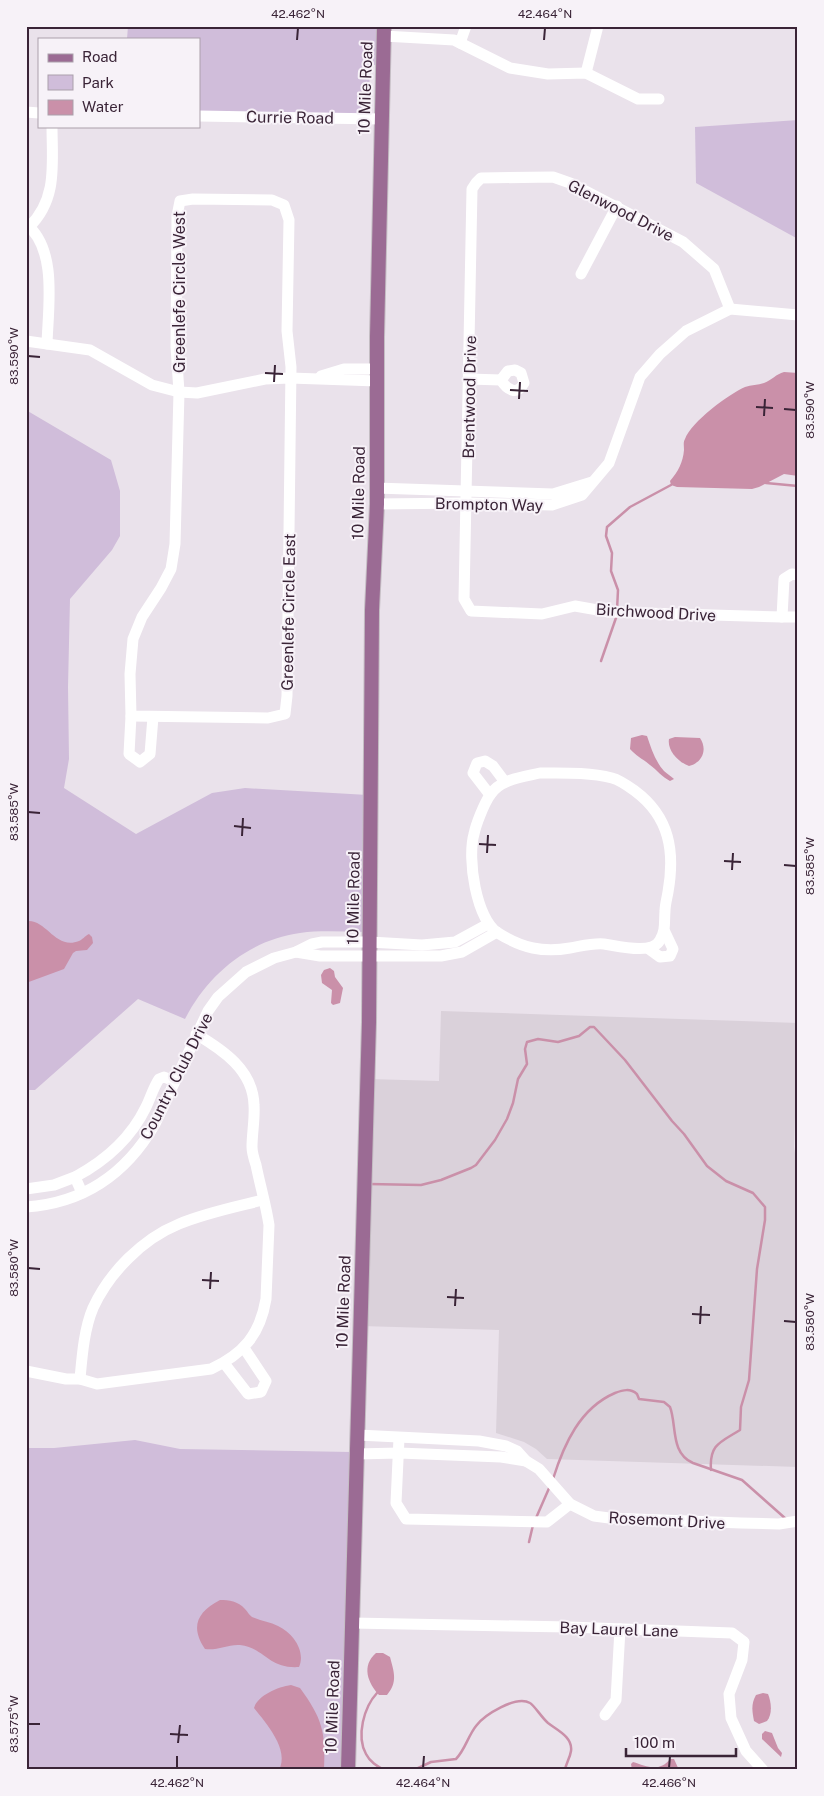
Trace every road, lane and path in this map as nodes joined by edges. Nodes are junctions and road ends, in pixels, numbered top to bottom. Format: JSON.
{"nodes":[{"id":1,"x":466,"y":26,"type":"edge"},
{"id":2,"x":598,"y":26,"type":"edge"},
{"id":3,"x":384,"y":31,"type":"edge"},
{"id":4,"x":460,"y":42,"type":"junction"},
{"id":5,"x":586,"y":73,"type":"junction"},
{"id":6,"x":658,"y":99,"type":"dead end"},
{"id":7,"x":200,"y":116,"type":"edge"},
{"id":8,"x":382,"y":119,"type":"junction"},
{"id":9,"x":52,"y":128,"type":"edge"},
{"id":10,"x":476,"y":183,"type":"joint"},
{"id":11,"x":617,"y":206,"type":"junction"},
{"id":12,"x":28,"y":225,"type":"edge"},
{"id":13,"x":581,"y":274,"type":"dead end"},
{"id":14,"x":730,"y":309,"type":"junction"},
{"id":15,"x":798,"y":315,"type":"edge"},
{"id":16,"x":26,"y":340,"type":"edge"},
{"id":17,"x":48,"y":344,"type":"junction"},
{"id":18,"x":377,"y":375,"type":"junction"},
{"id":19,"x":290,"y":378,"type":"junction"},
{"id":20,"x":469,"y":380,"type":"junction"},
{"id":21,"x":501,"y":380,"type":"dead end"},
{"id":22,"x":179,"y":392,"type":"junction"},
{"id":23,"x":594,"y":482,"type":"junction"},
{"id":24,"x":376,"y":488,"type":"junction"},
{"id":25,"x":467,"y":491,"type":"junction"},
{"id":26,"x":467,"y":503,"type":"junction"},
{"id":27,"x":377,"y":504,"type":"junction"},
{"id":28,"x":798,"y":575,"type":"edge"},
{"id":29,"x":470,"y":612,"type":"joint"},
{"id":30,"x":782,"y":617,"type":"junction"},
{"id":31,"x":798,"y":617,"type":"edge"},
{"id":32,"x":131,"y":716,"type":"junction"},
{"id":33,"x":153,"y":717,"type":"junction"},
{"id":34,"x":505,"y":782,"type":"junction"},
{"id":35,"x":490,"y":795,"type":"junction"},
{"id":36,"x":488,"y":924,"type":"junction"},
{"id":37,"x":497,"y":932,"type":"junction"},
{"id":38,"x":665,"y":932,"type":"junction"},
{"id":39,"x":370,"y":942,"type":"junction"},
{"id":40,"x":648,"y":949,"type":"junction"},
{"id":41,"x":296,"y":952,"type":"junction"},
{"id":42,"x":370,"y":957,"type":"junction"},
{"id":43,"x":196,"y":1034,"type":"junction"},
{"id":44,"x":174,"y":1081,"type":"junction"},
{"id":45,"x":75,"y":1177,"type":"junction"},
{"id":46,"x":26,"y":1188,"type":"edge"},
{"id":47,"x":82,"y":1194,"type":"junction"},
{"id":48,"x":263,"y":1200,"type":"junction"},
{"id":49,"x":26,"y":1206,"type":"edge"},
{"id":50,"x":244,"y":1348,"type":"junction"},
{"id":51,"x":224,"y":1363,"type":"junction"},
{"id":52,"x":26,"y":1371,"type":"edge"},
{"id":53,"x":80,"y":1379,"type":"junction"},
{"id":54,"x":358,"y":1435,"type":"junction"},
{"id":55,"x":399,"y":1438,"type":"junction"},
{"id":56,"x":480,"y":1441,"type":"junction"},
{"id":57,"x":399,"y":1453,"type":"junction"},
{"id":58,"x":356,"y":1454,"type":"junction"},
{"id":59,"x":478,"y":1456,"type":"junction"},
{"id":60,"x":526,"y":1461,"type":"junction"},
{"id":61,"x":570,"y":1504,"type":"junction"},
{"id":62,"x":798,"y":1521,"type":"edge"},
{"id":63,"x":352,"y":1622,"type":"junction"},
{"id":64,"x":620,"y":1629,"type":"junction"},
{"id":65,"x":605,"y":1715,"type":"dead end"},
{"id":66,"x":348,"y":1770,"type":"edge"},
{"id":67,"x":762,"y":1770,"type":"edge"}],
"edges":[{"from":1,"to":4,"type":"street"},
{"from":2,"to":5,"type":"street"},
{"from":3,"to":4,"type":"street"},
{"from":3,"to":8,"type":"main road","name":"10 Mile Road"},
{"from":4,"to":5,"type":"street"},
{"from":5,"to":6,"type":"street"},
{"from":7,"to":8,"type":"street","name":"Currie Road"},
{"from":8,"to":18,"type":"main road","name":"10 Mile Road"},
{"from":9,"to":12,"type":"street"},
{"from":10,"to":11,"type":"street","name":"Glenwood Drive"},
{"from":10,"to":20,"type":"street","name":"Brentwood Drive"},
{"from":11,"to":13,"type":"street"},
{"from":11,"to":14,"type":"street","name":"Glenwood Drive"},
{"from":12,"to":17,"type":"street"},
{"from":14,"to":15,"type":"street"},
{"from":14,"to":23,"type":"street","name":"Brompton Way"},
{"from":16,"to":17,"type":"street"},
{"from":17,"to":22,"type":"street"},
{"from":18,"to":19,"type":"street"},
{"from":18,"to":24,"type":"main road","name":"10 Mile Road"},
{"from":19,"to":22,"type":"street"},
{"from":19,"to":22,"type":"street","name":"Greenlefe Circle West"},
{"from":19,"to":33,"type":"street","name":"Greenlefe Circle East"},
{"from":20,"to":21,"type":"street"},
{"from":20,"to":25,"type":"street","name":"Brentwood Drive"},
{"from":22,"to":32,"type":"street"},
{"from":23,"to":25,"type":"street","name":"Brompton Way"},
{"from":23,"to":26,"type":"street","name":"Brompton Way"},
{"from":24,"to":25,"type":"street","name":"Brompton Way"},
{"from":24,"to":27,"type":"main road","name":"10 Mile Road"},
{"from":25,"to":26,"type":"street","name":"Brentwood Drive"},
{"from":26,"to":27,"type":"street","name":"Brompton Way"},
{"from":26,"to":29,"type":"street","name":"Brentwood Drive"},
{"from":27,"to":39,"type":"main road","name":"10 Mile Road"},
{"from":28,"to":30,"type":"street"},
{"from":29,"to":30,"type":"street","name":"Birchwood Drive"},
{"from":30,"to":31,"type":"street","name":"Birchwood Drive"},
{"from":32,"to":33,"type":"street","name":"Greenlefe Circle East"},
{"from":32,"to":33,"type":"street"},
{"from":34,"to":35,"type":"street"},
{"from":34,"to":35,"type":"street"},
{"from":34,"to":38,"type":"street"},
{"from":35,"to":36,"type":"street"},
{"from":36,"to":37,"type":"street"},
{"from":36,"to":39,"type":"street","name":"Country Club Drive"},
{"from":37,"to":40,"type":"street"},
{"from":37,"to":42,"type":"street","name":"Country Club Drive"},
{"from":38,"to":40,"type":"street"},
{"from":38,"to":40,"type":"street"},
{"from":39,"to":41,"type":"street","name":"Country Club Drive"},
{"from":39,"to":42,"type":"main road","name":"10 Mile Road"},
{"from":41,"to":42,"type":"street","name":"Country Club Drive"},
{"from":41,"to":43,"type":"street","name":"Country Club Drive"},
{"from":42,"to":54,"type":"main road","name":"10 Mile Road"},
{"from":43,"to":44,"type":"street","name":"Country Club Drive"},
{"from":43,"to":48,"type":"street"},
{"from":44,"to":45,"type":"street"},
{"from":44,"to":47,"type":"street","name":"Country Club Drive"},
{"from":45,"to":46,"type":"street"},
{"from":45,"to":47,"type":"street"},
{"from":47,"to":49,"type":"street","name":"Country Club Drive"},
{"from":48,"to":50,"type":"street"},
{"from":48,"to":53,"type":"street"},
{"from":50,"to":51,"type":"street"},
{"from":50,"to":51,"type":"street"},
{"from":51,"to":53,"type":"street"},
{"from":52,"to":53,"type":"street"},
{"from":54,"to":55,"type":"street","name":"Rosemont Drive"},
{"from":54,"to":58,"type":"main road","name":"10 Mile Road"},
{"from":55,"to":56,"type":"street","name":"Rosemont Drive"},
{"from":55,"to":57,"type":"street"},
{"from":56,"to":59,"type":"street"},
{"from":56,"to":60,"type":"street","name":"Rosemont Drive"},
{"from":57,"to":58,"type":"street","name":"Rosemont Drive"},
{"from":57,"to":59,"type":"street","name":"Rosemont Drive"},
{"from":57,"to":61,"type":"street"},
{"from":58,"to":63,"type":"main road","name":"10 Mile Road"},
{"from":59,"to":60,"type":"street","name":"Rosemont Drive"},
{"from":60,"to":61,"type":"street","name":"Rosemont Drive"},
{"from":61,"to":62,"type":"street","name":"Rosemont Drive"},
{"from":63,"to":64,"type":"street","name":"Bay Laurel Lane"},
{"from":63,"to":66,"type":"main road","name":"10 Mile Road"},
{"from":64,"to":65,"type":"street"},
{"from":64,"to":67,"type":"street","name":"Bay Laurel Lane"}]}
